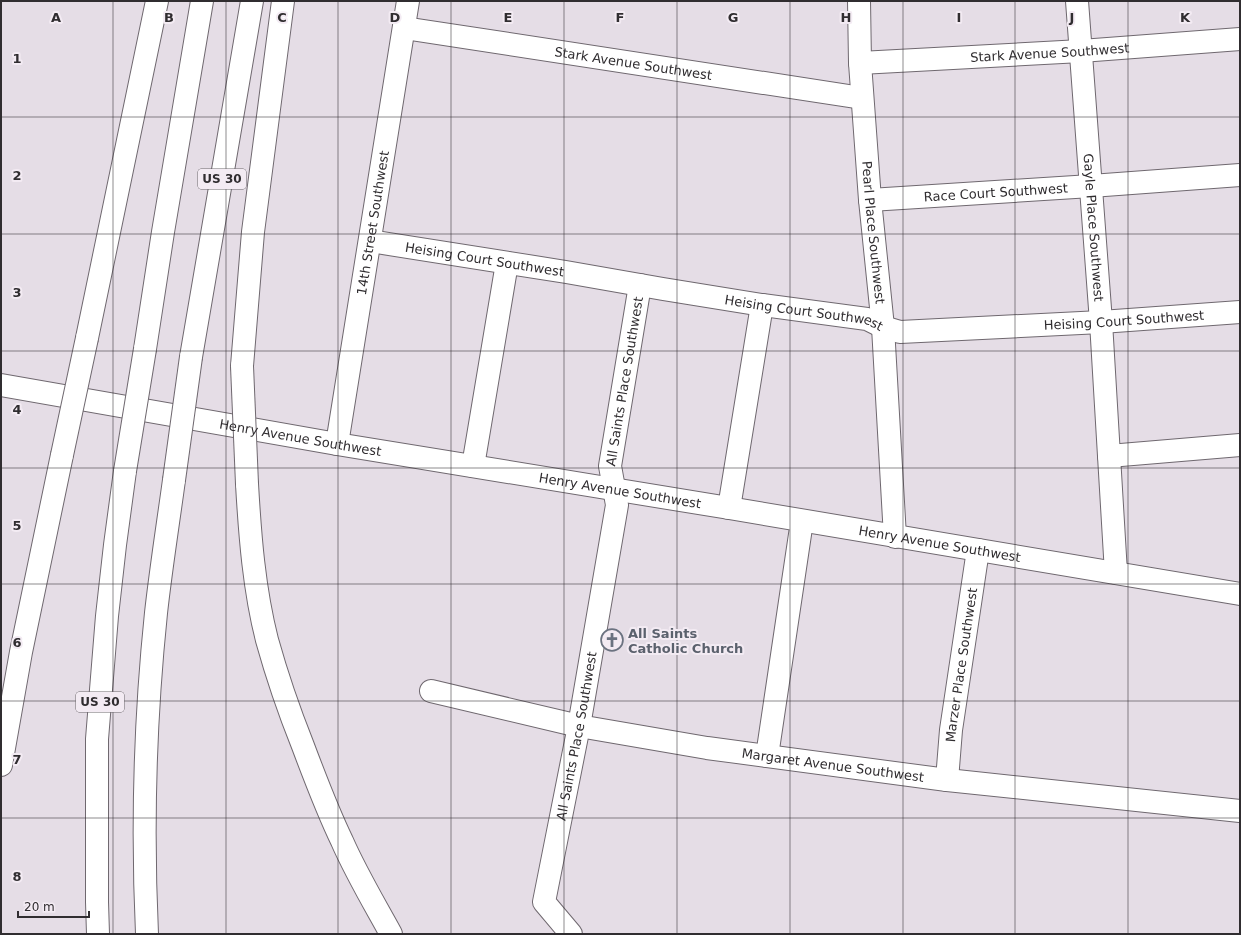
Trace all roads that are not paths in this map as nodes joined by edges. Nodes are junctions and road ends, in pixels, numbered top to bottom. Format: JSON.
{"nodes":[{"id":1,"x":157,"y":1,"type":"edge"},
{"id":2,"x":202,"y":1,"type":"edge"},
{"id":3,"x":252,"y":1,"type":"edge"},
{"id":4,"x":283,"y":1,"type":"edge"},
{"id":5,"x":408,"y":1,"type":"edge"},
{"id":6,"x":859,"y":1,"type":"edge"},
{"id":7,"x":1076,"y":1,"type":"edge"},
{"id":8,"x":404,"y":28,"type":"junction"},
{"id":9,"x":1240,"y":39,"type":"edge"},
{"id":10,"x":1080,"y":51,"type":"junction"},
{"id":11,"x":860,"y":63,"type":"junction"},
{"id":12,"x":862,"y":98,"type":"junction"},
{"id":13,"x":1240,"y":175,"type":"edge"},
{"id":14,"x":1091,"y":186,"type":"junction"},
{"id":15,"x":870,"y":200,"type":"junction"},
{"id":16,"x":370,"y":241,"type":"junction"},
{"id":17,"x":507,"y":262,"type":"junction"},
{"id":18,"x":640,"y":285,"type":"junction"},
{"id":19,"x":762,"y":305,"type":"junction"},
{"id":20,"x":1240,"y":312,"type":"edge"},
{"id":21,"x":1102,"y":322,"type":"junction"},
{"id":22,"x":883,"y":327,"type":"junction"},
{"id":23,"x":1,"y":385,"type":"edge"},
{"id":24,"x":336,"y":444,"type":"junction"},
{"id":25,"x":1240,"y":445,"type":"edge"},
{"id":26,"x":1109,"y":456,"type":"junction"},
{"id":27,"x":474,"y":466,"type":"junction"},
{"id":28,"x":615,"y":490,"type":"junction"},
{"id":29,"x":729,"y":508,"type":"junction"},
{"id":30,"x":802,"y":521,"type":"junction"},
{"id":31,"x":895,"y":537,"type":"junction"},
{"id":32,"x":978,"y":550,"type":"junction"},
{"id":33,"x":1116,"y":573,"type":"junction"},
{"id":34,"x":1240,"y":594,"type":"edge"},
{"id":35,"x":431,"y":692,"type":"dead end"},
{"id":36,"x":579,"y":726,"type":"junction"},
{"id":37,"x":766,"y":756,"type":"junction"},
{"id":38,"x":1,"y":765,"type":"edge"},
{"id":39,"x":947,"y":780,"type":"junction"},
{"id":40,"x":1240,"y":812,"type":"edge"},
{"id":41,"x":98,"y":934,"type":"edge"},
{"id":42,"x":147,"y":934,"type":"edge"},
{"id":43,"x":391,"y":934,"type":"edge"},
{"id":44,"x":571,"y":934,"type":"edge"}],
"edges":[{"from":1,"to":38,"type":"main road","bridge":true},
{"from":2,"to":41,"type":"main road","number":"US 30","bridge":true},
{"from":3,"to":42,"type":"main road","number":"US 30","bridge":true},
{"from":4,"to":43,"type":"main road","bridge":true},
{"from":5,"to":8,"type":"main road","name":"14th Street Southwest"},
{"from":6,"to":11,"type":"main road","name":"Pearl Place Southwest"},
{"from":7,"to":10,"type":"main road","name":"Gayle Place Southwest"},
{"from":8,"to":12,"type":"main road","name":"Stark Avenue Southwest"},
{"from":8,"to":16,"type":"main road","name":"14th Street Southwest"},
{"from":9,"to":10,"type":"main road","name":"Stark Avenue Southwest"},
{"from":10,"to":11,"type":"main road","name":"Stark Avenue Southwest"},
{"from":10,"to":14,"type":"main road","name":"Gayle Place Southwest"},
{"from":11,"to":12,"type":"main road","name":"Pearl Place Southwest"},
{"from":12,"to":15,"type":"main road","name":"Pearl Place Southwest"},
{"from":13,"to":14,"type":"main road","name":"Race Court Southwest"},
{"from":14,"to":15,"type":"main road","name":"Race Court Southwest"},
{"from":14,"to":21,"type":"main road","name":"Gayle Place Southwest"},
{"from":15,"to":22,"type":"main road","name":"Pearl Place Southwest"},
{"from":16,"to":17,"type":"main road","name":"Heising Court Southwest"},
{"from":16,"to":24,"type":"main road","name":"14th Street Southwest"},
{"from":17,"to":18,"type":"main road","name":"Heising Court Southwest"},
{"from":17,"to":27,"type":"main road"},
{"from":18,"to":19,"type":"main road","name":"Heising Court Southwest"},
{"from":18,"to":28,"type":"main road","name":"All Saints Place Southwest"},
{"from":19,"to":22,"type":"main road","name":"Heising Court Southwest"},
{"from":19,"to":29,"type":"main road"},
{"from":20,"to":21,"type":"main road","name":"Heising Court Southwest"},
{"from":21,"to":22,"type":"main road","name":"Heising Court Southwest"},
{"from":21,"to":26,"type":"main road","name":"Gayle Place Southwest"},
{"from":22,"to":31,"type":"main road","name":"Pearl Place Southwest"},
{"from":23,"to":24,"type":"main road","name":"Henry Avenue Southwest"},
{"from":24,"to":27,"type":"main road","name":"Henry Avenue Southwest"},
{"from":25,"to":26,"type":"main road"},
{"from":26,"to":33,"type":"main road","name":"Gayle Place Southwest"},
{"from":27,"to":28,"type":"main road","name":"Henry Avenue Southwest"},
{"from":28,"to":29,"type":"main road","name":"Henry Avenue Southwest"},
{"from":28,"to":36,"type":"main road","name":"All Saints Place Southwest"},
{"from":29,"to":30,"type":"main road","name":"Henry Avenue Southwest"},
{"from":30,"to":31,"type":"main road","name":"Henry Avenue Southwest"},
{"from":30,"to":37,"type":"main road"},
{"from":31,"to":32,"type":"main road","name":"Henry Avenue Southwest"},
{"from":32,"to":33,"type":"main road","name":"Henry Avenue Southwest"},
{"from":32,"to":39,"type":"main road","name":"Marzer Place Southwest"},
{"from":33,"to":34,"type":"main road","name":"Henry Avenue Southwest"},
{"from":35,"to":36,"type":"main road","name":"Margaret Avenue Southwest"},
{"from":36,"to":37,"type":"main road","name":"Margaret Avenue Southwest"},
{"from":36,"to":44,"type":"main road","name":"All Saints Place Southwest"},
{"from":37,"to":39,"type":"main road","name":"Margaret Avenue Southwest"},
{"from":39,"to":40,"type":"main road","name":"Margaret Avenue Southwest"}]}
